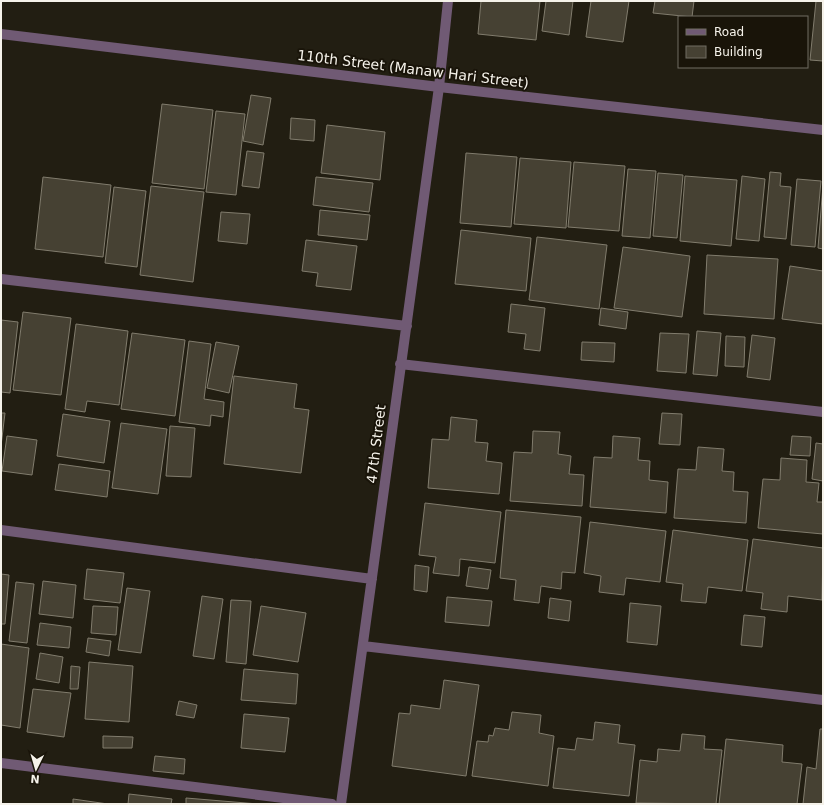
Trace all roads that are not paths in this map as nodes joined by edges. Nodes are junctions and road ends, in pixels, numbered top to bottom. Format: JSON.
{"nodes":[{"id":1,"x":448,"y":1,"type":"edge"},
{"id":2,"x":1,"y":34,"type":"edge"},
{"id":3,"x":439,"y":87,"type":"junction"},
{"id":4,"x":823,"y":130,"type":"edge"},
{"id":5,"x":1,"y":279,"type":"edge"},
{"id":6,"x":407,"y":326,"type":"junction"},
{"id":7,"x":400,"y":364,"type":"junction"},
{"id":8,"x":823,"y":412,"type":"edge"},
{"id":9,"x":1,"y":530,"type":"edge"},
{"id":10,"x":372,"y":579,"type":"junction"},
{"id":11,"x":363,"y":646,"type":"junction"},
{"id":12,"x":823,"y":700,"type":"edge"},
{"id":13,"x":1,"y":763,"type":"edge"},
{"id":14,"x":332,"y":804,"type":"edge"},
{"id":15,"x":341,"y":804,"type":"edge"}],
"edges":[{"from":1,"to":3,"type":"street","name":"47th Street"},
{"from":2,"to":3,"type":"street","name":"110th Street (Manaw Hari Street)"},
{"from":3,"to":4,"type":"street","name":"110th Street (Manaw Hari Street)"},
{"from":3,"to":6,"type":"street","name":"47th Street"},
{"from":5,"to":6,"type":"street"},
{"from":6,"to":7,"type":"street","name":"47th Street"},
{"from":7,"to":8,"type":"street"},
{"from":7,"to":10,"type":"street","name":"47th Street"},
{"from":9,"to":10,"type":"street"},
{"from":10,"to":11,"type":"street","name":"47th Street"},
{"from":11,"to":12,"type":"street"},
{"from":11,"to":15,"type":"street","name":"47th Street"},
{"from":13,"to":14,"type":"street"}]}
